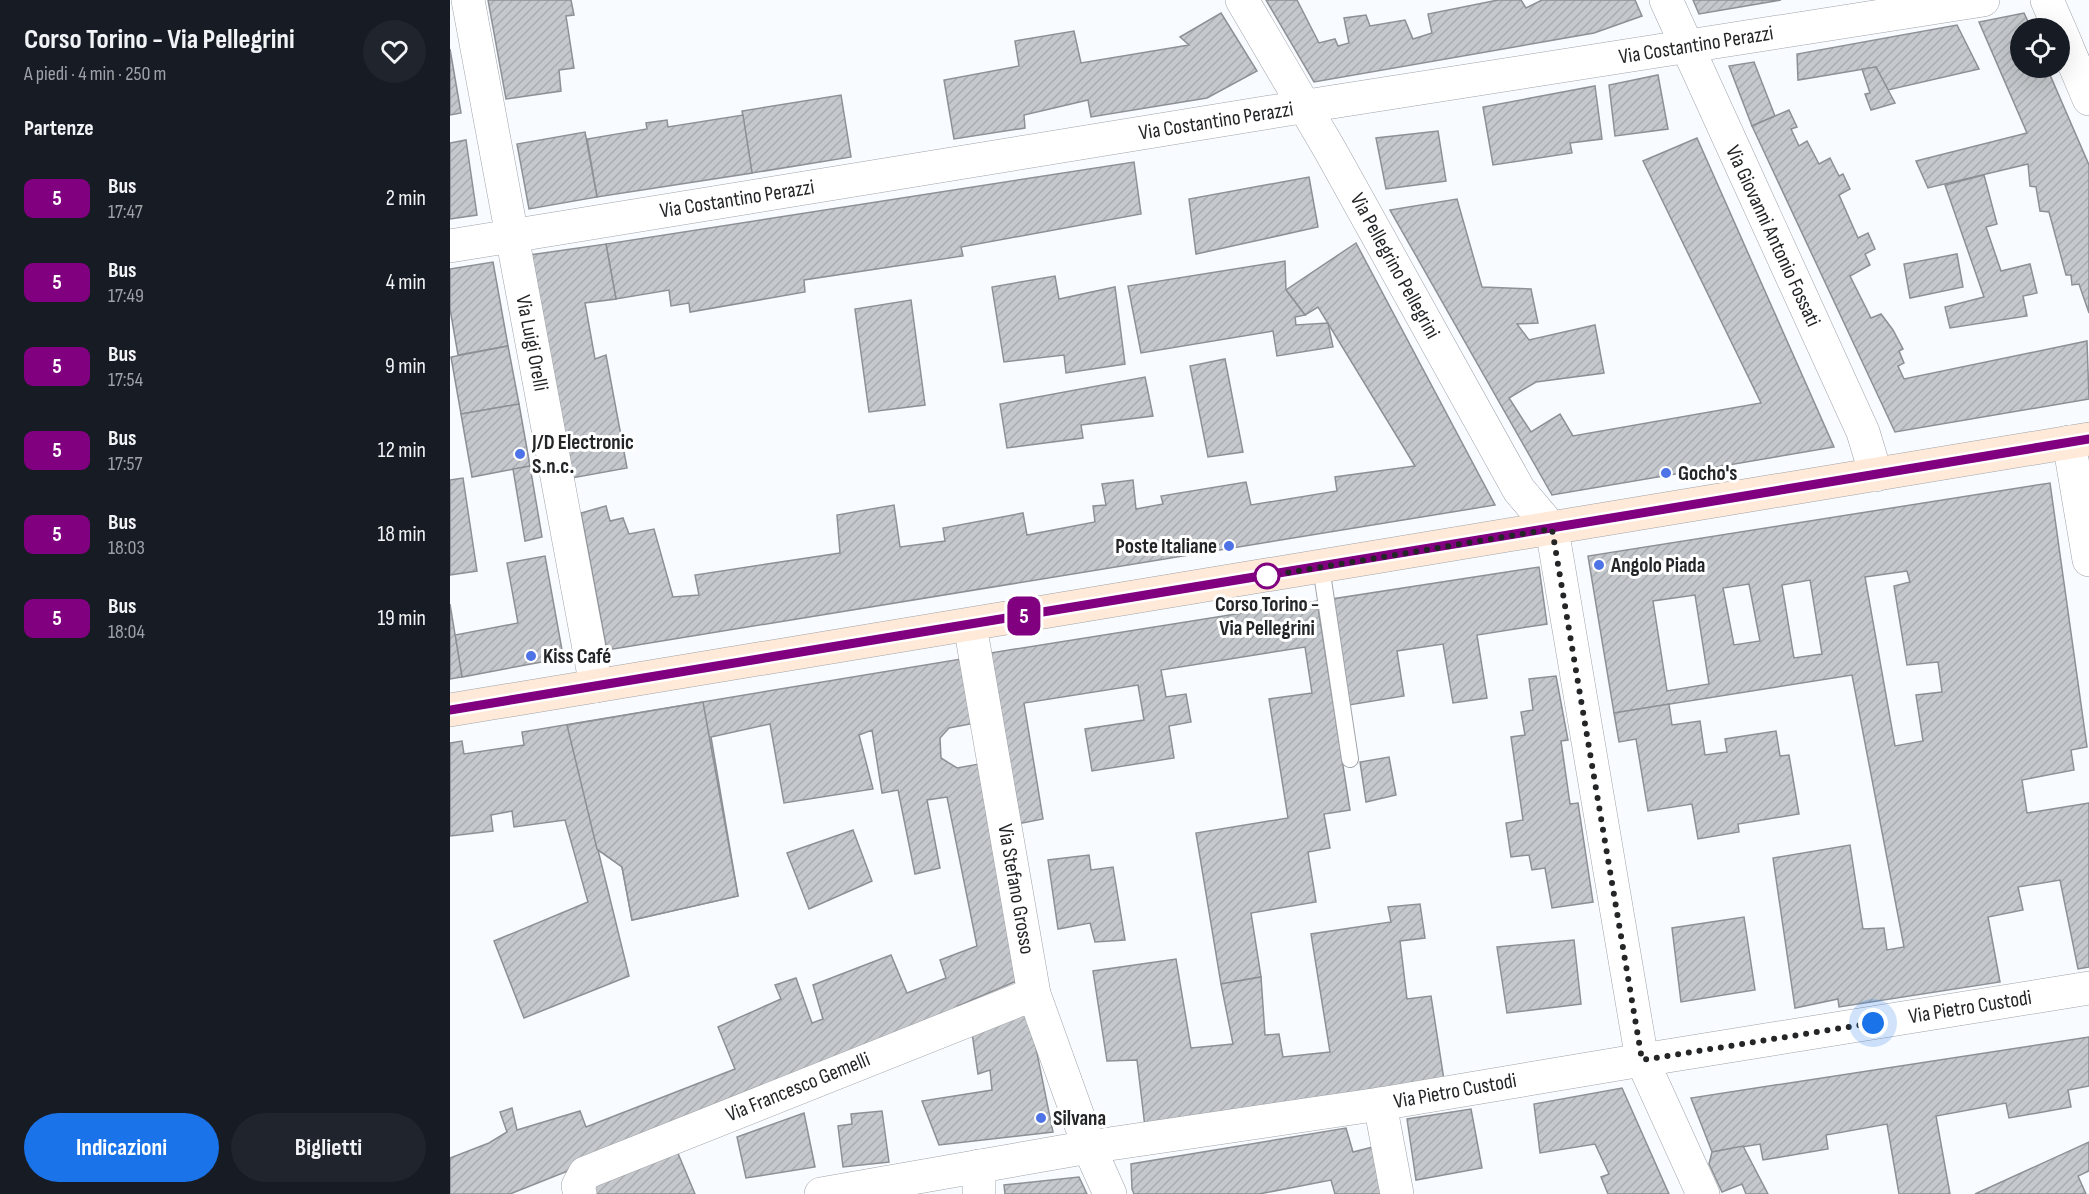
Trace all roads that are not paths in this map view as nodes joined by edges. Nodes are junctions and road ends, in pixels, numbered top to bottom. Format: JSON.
{"nodes":[{"id":1,"x":468,"y":0,"type":"edge"},
{"id":2,"x":1242,"y":0,"type":"edge"},
{"id":3,"x":1666,"y":0,"type":"edge"},
{"id":4,"x":1983,"y":0,"type":"edge"},
{"id":5,"x":2047,"y":0,"type":"edge"},
{"id":6,"x":2054,"y":18,"type":"edge"},
{"id":7,"x":1686,"y":46,"type":"junction"},
{"id":8,"x":2070,"y":55,"type":"edge"},
{"id":9,"x":2089,"y":99,"type":"edge"},
{"id":10,"x":1305,"y":107,"type":"junction"},
{"id":11,"x":512,"y":236,"type":"junction"},
{"id":12,"x":450,"y":246,"type":"edge"},
{"id":13,"x":2079,"y":441,"type":"edge"},
{"id":14,"x":1876,"y":475,"type":"junction"},
{"id":15,"x":1552,"y":529,"type":"junction"},
{"id":16,"x":2089,"y":560,"type":"edge"},
{"id":17,"x":1320,"y":567,"type":"junction"},
{"id":18,"x":970,"y":625,"type":"junction"},
{"id":19,"x":596,"y":686,"type":"junction"},
{"id":20,"x":450,"y":710,"type":"edge"},
{"id":21,"x":1350,"y":759,"type":"dead end"},
{"id":22,"x":2089,"y":988,"type":"edge"},
{"id":23,"x":1034,"y":994,"type":"junction"},
{"id":24,"x":1642,"y":1060,"type":"junction"},
{"id":25,"x":1380,"y":1104,"type":"junction"},
{"id":26,"x":1089,"y":1147,"type":"junction"},
{"id":27,"x":979,"y":1180,"type":"edge"},
{"id":28,"x":579,"y":1194,"type":"edge"},
{"id":29,"x":821,"y":1194,"type":"edge"},
{"id":30,"x":1110,"y":1194,"type":"edge"},
{"id":31,"x":1397,"y":1194,"type":"edge"},
{"id":32,"x":1703,"y":1194,"type":"edge"}],
"edges":[{"from":1,"to":11,"type":"street","name":"Via Luigi Orelli"},
{"from":2,"to":10,"type":"street","name":"Via Pellegrino Pellegrini"},
{"from":3,"to":7,"type":"street","name":"Via Giovanni Antonio Fossati"},
{"from":4,"to":7,"type":"street","name":"Via Costantino Perazzi"},
{"from":5,"to":6,"type":"street"},
{"from":7,"to":10,"type":"street","name":"Via Costantino Perazzi"},
{"from":7,"to":14,"type":"street","name":"Via Giovanni Antonio Fossati"},
{"from":8,"to":9,"type":"street"},
{"from":10,"to":11,"type":"street","name":"Via Costantino Perazzi"},
{"from":10,"to":15,"type":"street","name":"Via Pellegrino Pellegrini"},
{"from":11,"to":12,"type":"street","name":"Via Costantino Perazzi"},
{"from":11,"to":19,"type":"street","name":"Via Luigi Orelli"},
{"from":13,"to":14,"type":"main road"},
{"from":13,"to":16,"type":"street"},
{"from":14,"to":15,"type":"main road"},
{"from":15,"to":17,"type":"main road"},
{"from":15,"to":24,"type":"street"},
{"from":17,"to":18,"type":"main road"},
{"from":17,"to":21,"type":"lane"},
{"from":18,"to":19,"type":"main road"},
{"from":18,"to":23,"type":"street","name":"Via Stefano Grosso"},
{"from":19,"to":20,"type":"main road"},
{"from":22,"to":24,"type":"street","name":"Via Pietro Custodi"},
{"from":23,"to":26,"type":"street","name":"Via Stefano Grosso"},
{"from":23,"to":28,"type":"street","name":"Via Francesco Gemelli"},
{"from":24,"to":25,"type":"street","name":"Via Pietro Custodi"},
{"from":24,"to":32,"type":"street"},
{"from":25,"to":26,"type":"street","name":"Via Pietro Custodi"},
{"from":25,"to":31,"type":"street"},
{"from":26,"to":27,"type":"street","name":"Via Pietro Custodi"},
{"from":26,"to":30,"type":"street","name":"Via Stefano Grosso"},
{"from":27,"to":29,"type":"street","name":"Via Pietro Custodi"}]}
